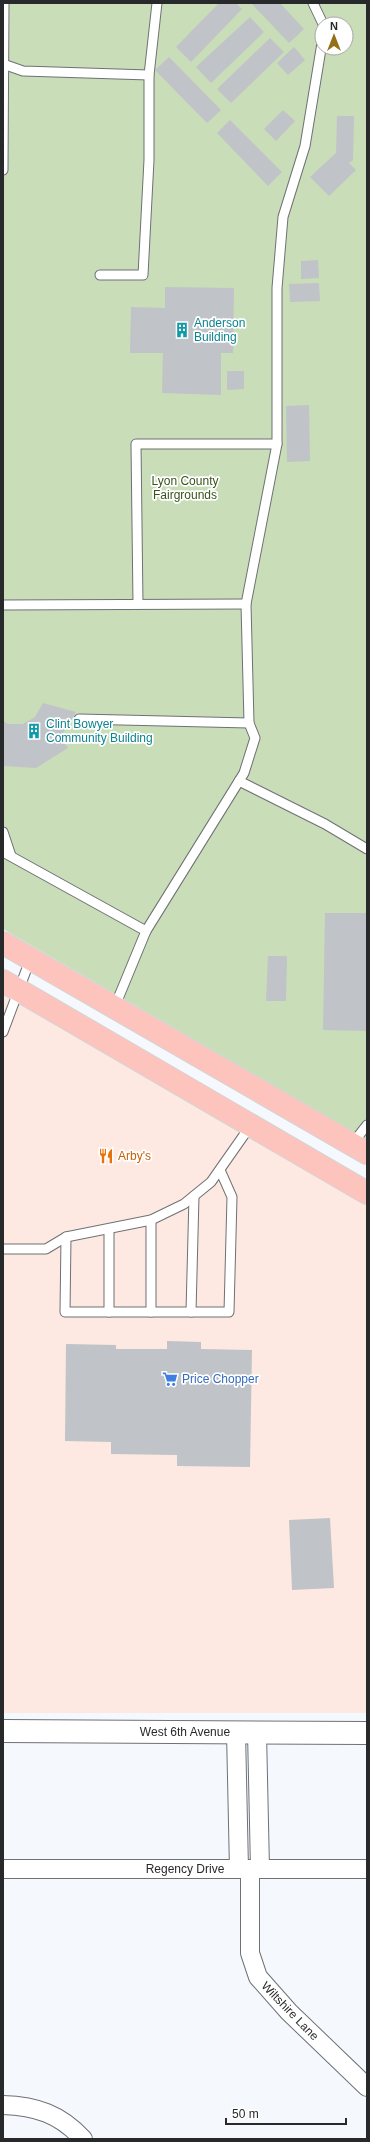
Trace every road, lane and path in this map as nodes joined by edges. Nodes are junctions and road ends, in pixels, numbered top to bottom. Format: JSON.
{"nodes":[{"id":1,"x":4,"y":3,"type":"edge"},
{"id":2,"x":157,"y":3,"type":"edge"},
{"id":3,"x":313,"y":3,"type":"edge"},
{"id":4,"x":319,"y":16,"type":"edge"},
{"id":5,"x":320,"y":56,"type":"edge"},
{"id":6,"x":4,"y":64,"type":"edge"},
{"id":7,"x":149,"y":75,"type":"junction"},
{"id":8,"x":3,"y":170,"type":"edge"},
{"id":9,"x":100,"y":275,"type":"dead end"},
{"id":10,"x":277,"y":444,"type":"junction"},
{"id":11,"x":138,"y":604,"type":"junction"},
{"id":12,"x":246,"y":604,"type":"junction"},
{"id":13,"x":3,"y":605,"type":"edge"},
{"id":14,"x":80,"y":719,"type":"dead end"},
{"id":15,"x":249,"y":723,"type":"junction"},
{"id":16,"x":238,"y":781,"type":"junction"},
{"id":17,"x":3,"y":832,"type":"edge"},
{"id":18,"x":367,"y":849,"type":"edge"},
{"id":19,"x":7,"y":854,"type":"edge"},
{"id":20,"x":146,"y":932,"type":"junction"},
{"id":21,"x":3,"y":943,"type":"edge"},
{"id":22,"x":30,"y":960,"type":"junction"},
{"id":23,"x":12,"y":986,"type":"edge"},
{"id":24,"x":115,"y":1006,"type":"junction"},
{"id":25,"x":3,"y":1032,"type":"edge"},
{"id":26,"x":252,"y":1125,"type":"junction"},
{"id":27,"x":367,"y":1125,"type":"edge"},
{"id":28,"x":359,"y":1149,"type":"edge"},
{"id":29,"x":220,"y":1170,"type":"junction"},
{"id":30,"x":367,"y":1193,"type":"edge"},
{"id":31,"x":194,"y":1196,"type":"junction"},
{"id":32,"x":151,"y":1220,"type":"junction"},
{"id":33,"x":109,"y":1230,"type":"junction"},
{"id":34,"x":66,"y":1237,"type":"junction"},
{"id":35,"x":3,"y":1249,"type":"edge"},
{"id":36,"x":109,"y":1312,"type":"junction"},
{"id":37,"x":152,"y":1312,"type":"junction"},
{"id":38,"x":191,"y":1312,"type":"junction"},
{"id":39,"x":3,"y":1731,"type":"edge"},
{"id":40,"x":246,"y":1732,"type":"junction"},
{"id":41,"x":367,"y":1733,"type":"edge"},
{"id":42,"x":3,"y":1869,"type":"edge"},
{"id":43,"x":250,"y":1869,"type":"junction"},
{"id":44,"x":367,"y":1869,"type":"edge"},
{"id":45,"x":367,"y":2087,"type":"edge"},
{"id":46,"x":3,"y":2106,"type":"edge"},
{"id":47,"x":83,"y":2139,"type":"edge"}],
"edges":[{"from":1,"to":6,"type":"lane"},
{"from":2,"to":7,"type":"lane"},
{"from":3,"to":4,"type":"lane"},
{"from":5,"to":10,"type":"lane"},
{"from":6,"to":7,"type":"lane"},
{"from":6,"to":8,"type":"lane"},
{"from":7,"to":9,"type":"lane"},
{"from":10,"to":11,"type":"lane"},
{"from":10,"to":12,"type":"lane"},
{"from":11,"to":12,"type":"lane"},
{"from":11,"to":13,"type":"lane"},
{"from":12,"to":15,"type":"lane"},
{"from":14,"to":15,"type":"lane"},
{"from":15,"to":16,"type":"lane"},
{"from":16,"to":18,"type":"lane"},
{"from":16,"to":20,"type":"lane"},
{"from":17,"to":19,"type":"lane"},
{"from":19,"to":20,"type":"lane"},
{"from":20,"to":24,"type":"lane"},
{"from":21,"to":22,"type":"main road"},
{"from":22,"to":23,"type":"lane"},
{"from":22,"to":24,"type":"main road"},
{"from":23,"to":25,"type":"lane"},
{"from":23,"to":26,"type":"main road"},
{"from":24,"to":28,"type":"main road"},
{"from":26,"to":29,"type":"lane"},
{"from":26,"to":30,"type":"main road"},
{"from":27,"to":28,"type":"lane"},
{"from":29,"to":31,"type":"lane"},
{"from":29,"to":38,"type":"lane"},
{"from":31,"to":32,"type":"lane"},
{"from":31,"to":38,"type":"lane"},
{"from":32,"to":33,"type":"lane"},
{"from":32,"to":37,"type":"lane"},
{"from":33,"to":34,"type":"lane"},
{"from":33,"to":36,"type":"lane"},
{"from":34,"to":35,"type":"lane"},
{"from":34,"to":36,"type":"lane"},
{"from":36,"to":37,"type":"lane"},
{"from":37,"to":38,"type":"lane"},
{"from":39,"to":40,"type":"street","name":"West 6th Avenue"},
{"from":40,"to":41,"type":"street","name":"West 6th Avenue"},
{"from":40,"to":43,"type":"street","name":"Wiltshire Lane"},
{"from":42,"to":43,"type":"street","name":"Regency Drive"},
{"from":43,"to":44,"type":"street","name":"Regency Drive"},
{"from":43,"to":45,"type":"street","name":"Wiltshire Lane"},
{"from":46,"to":47,"type":"street"}]}
